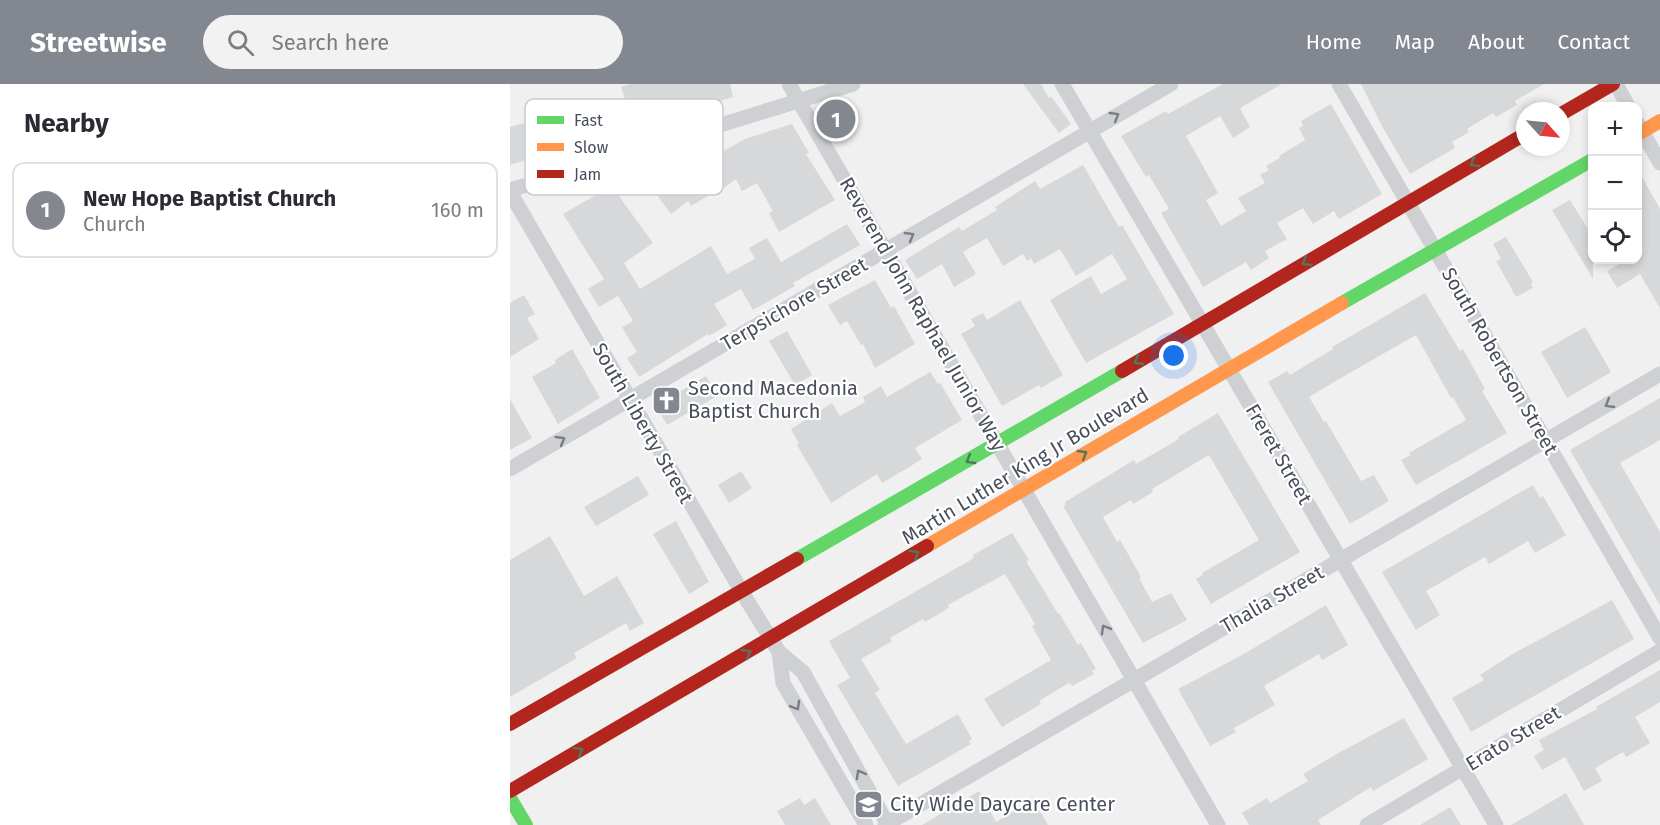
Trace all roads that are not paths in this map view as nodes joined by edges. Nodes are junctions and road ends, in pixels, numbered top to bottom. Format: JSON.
{"nodes":[{"id":1,"x":789,"y":84,"type":"edge"},
{"id":2,"x":853,"y":84,"type":"edge"},
{"id":3,"x":1062,"y":84,"type":"edge"},
{"id":4,"x":1171,"y":84,"type":"edge"},
{"id":5,"x":1340,"y":84,"type":"edge"},
{"id":6,"x":1615,"y":84,"type":"edge"},
{"id":7,"x":799,"y":100,"type":"junction"},
{"id":8,"x":1626,"y":102,"type":"edge"},
{"id":9,"x":1570,"y":109,"type":"edge"},
{"id":10,"x":1660,"y":121,"type":"edge"},
{"id":11,"x":723,"y":124,"type":"edge"},
{"id":12,"x":1642,"y":129,"type":"edge"},
{"id":13,"x":1089,"y":132,"type":"junction"},
{"id":14,"x":1642,"y":135,"type":"edge"},
{"id":15,"x":1516,"y":139,"type":"edge"},
{"id":16,"x":1588,"y":163,"type":"edge"},
{"id":17,"x":1660,"y":163,"type":"edge"},
{"id":18,"x":525,"y":186,"type":"edge"},
{"id":19,"x":510,"y":191,"type":"edge"},
{"id":20,"x":1408,"y":201,"type":"junction"},
{"id":21,"x":886,"y":250,"type":"junction"},
{"id":22,"x":1437,"y":251,"type":"junction"},
{"id":23,"x":1203,"y":324,"type":"junction"},
{"id":24,"x":1229,"y":368,"type":"junction"},
{"id":25,"x":1660,"y":374,"type":"edge"},
{"id":26,"x":629,"y":400,"type":"junction"},
{"id":27,"x":1545,"y":441,"type":"junction"},
{"id":28,"x":998,"y":444,"type":"junction"},
{"id":29,"x":510,"y":469,"type":"edge"},
{"id":30,"x":1024,"y":489,"type":"junction"},
{"id":31,"x":1340,"y":560,"type":"junction"},
{"id":32,"x":742,"y":592,"type":"junction"},
{"id":33,"x":1660,"y":638,"type":"edge"},
{"id":34,"x":775,"y":645,"type":"junction"},
{"id":35,"x":1660,"y":651,"type":"edge"},
{"id":36,"x":1134,"y":680,"type":"junction"},
{"id":37,"x":510,"y":724,"type":"edge"},
{"id":38,"x":1463,"y":768,"type":"junction"},
{"id":39,"x":510,"y":791,"type":"edge"},
{"id":40,"x":510,"y":798,"type":"edge"},
{"id":41,"x":887,"y":824,"type":"edge"},
{"id":42,"x":525,"y":825,"type":"edge"},
{"id":43,"x":866,"y":825,"type":"edge"},
{"id":44,"x":1218,"y":825,"type":"edge"},
{"id":45,"x":1367,"y":825,"type":"edge"},
{"id":46,"x":1496,"y":825,"type":"edge"}],
"edges":[{"from":1,"to":7,"type":"street","name":"Reverend John Raphael Junior Way"},
{"from":2,"to":7,"type":"street"},
{"from":3,"to":13,"type":"street","name":"Freret Street"},
{"from":13,"to":4,"type":"street","name":"Terpsichore Street","one_way":true},
{"from":5,"to":20,"type":"street","name":"South Robertson Street"},
{"from":6,"to":8,"type":"street"},
{"from":6,"to":9,"type":"street"},
{"from":7,"to":11,"type":"street"},
{"from":7,"to":21,"type":"street","name":"Reverend John Raphael Junior Way"},
{"from":10,"to":12,"type":"street"},
{"from":21,"to":13,"type":"street","name":"Terpsichore Street","one_way":true},
{"from":13,"to":23,"type":"street","name":"Freret Street"},
{"from":14,"to":17,"type":"street"},
{"from":15,"to":20,"type":"street","name":"Martin Luther King Jr Boulevard","one_way":true},
{"from":16,"to":22,"type":"street","name":"Martin Luther King Jr Boulevard"},
{"from":18,"to":19,"type":"street"},
{"from":19,"to":26,"type":"street","name":"South Liberty Street"},
{"from":20,"to":22,"type":"street","name":"South Robertson Street"},
{"from":20,"to":23,"type":"street","name":"Martin Luther King Jr Boulevard","one_way":true},
{"from":21,"to":26,"type":"street","name":"Terpsichore Street"},
{"from":21,"to":28,"type":"street","name":"Reverend John Raphael Junior Way"},
{"from":22,"to":24,"type":"street","name":"Martin Luther King Jr Boulevard"},
{"from":22,"to":27,"type":"street","name":"South Robertson Street"},
{"from":23,"to":24,"type":"street","name":"Freret Street"},
{"from":23,"to":28,"type":"street","name":"Martin Luther King Jr Boulevard","one_way":true},
{"from":30,"to":24,"type":"street","name":"Martin Luther King Jr Boulevard","one_way":true},
{"from":24,"to":31,"type":"street","name":"Freret Street"},
{"from":25,"to":27,"type":"street","name":"Thalia Street","one_way":true},
{"from":29,"to":26,"type":"street","name":"Terpsichore Street","one_way":true},
{"from":26,"to":32,"type":"street","name":"South Liberty Street"},
{"from":27,"to":31,"type":"street","name":"Thalia Street"},
{"from":27,"to":33,"type":"street","name":"South Robertson Street"},
{"from":28,"to":30,"type":"street","name":"Reverend John Raphael Junior Way"},
{"from":28,"to":32,"type":"street","name":"Martin Luther King Jr Boulevard","one_way":true},
{"from":34,"to":30,"type":"street","name":"Martin Luther King Jr Boulevard","one_way":true},
{"from":36,"to":30,"type":"street","name":"Reverend John Raphael Junior Way","one_way":true},
{"from":31,"to":36,"type":"street","name":"Thalia Street"},
{"from":31,"to":38,"type":"street","name":"Freret Street"},
{"from":32,"to":34,"type":"street","name":"South Liberty Street"},
{"from":32,"to":37,"type":"street","name":"Martin Luther King Jr Boulevard"},
{"from":39,"to":34,"type":"street","name":"Martin Luther King Jr Boulevard","one_way":true},
{"from":41,"to":34,"type":"street","name":"South Liberty Street","one_way":true},
{"from":34,"to":43,"type":"street","name":"South Liberty Street","one_way":true},
{"from":35,"to":38,"type":"street","name":"Erato Street"},
{"from":36,"to":41,"type":"street","name":"Thalia Street"},
{"from":36,"to":44,"type":"street","name":"Reverend John Raphael Junior Way"},
{"from":38,"to":45,"type":"street","name":"Erato Street"},
{"from":38,"to":46,"type":"street","name":"Freret Street"},
{"from":40,"to":42,"type":"street"}]}
